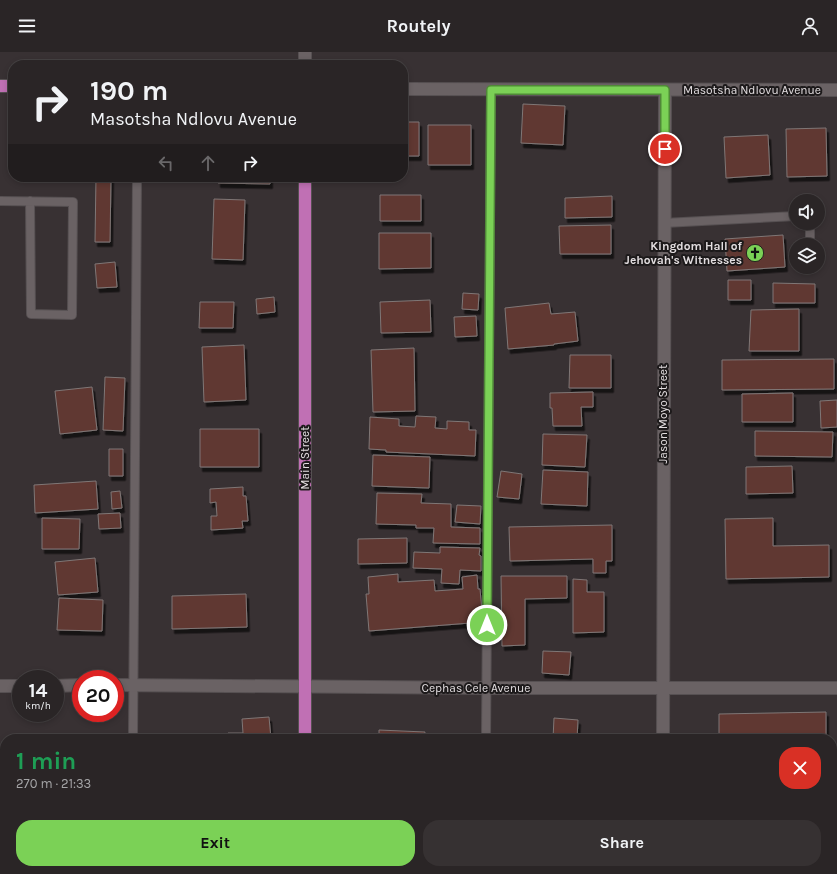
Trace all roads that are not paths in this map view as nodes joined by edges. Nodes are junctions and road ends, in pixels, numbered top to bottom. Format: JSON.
{"nodes":[{"id":1,"x":408,"y":89,"type":"edge"},
{"id":2,"x":491,"y":90,"type":"junction"},
{"id":3,"x":665,"y":90,"type":"junction"},
{"id":4,"x":837,"y":90,"type":"edge"},
{"id":5,"x":137,"y":182,"type":"edge"},
{"id":6,"x":305,"y":182,"type":"edge"},
{"id":7,"x":0,"y":201,"type":"edge"},
{"id":8,"x":30,"y":201,"type":"junction"},
{"id":9,"x":789,"y":216,"type":"edge"},
{"id":10,"x":664,"y":222,"type":"junction"},
{"id":11,"x":124,"y":685,"type":"edge"},
{"id":12,"x":134,"y":685,"type":"junction"},
{"id":13,"x":0,"y":686,"type":"edge"},
{"id":14,"x":12,"y":686,"type":"edge"},
{"id":15,"x":304,"y":686,"type":"junction"},
{"id":16,"x":486,"y":688,"type":"junction"},
{"id":17,"x":837,"y":688,"type":"edge"},
{"id":18,"x":662,"y":689,"type":"junction"},
{"id":19,"x":133,"y":734,"type":"edge"},
{"id":20,"x":305,"y":734,"type":"edge"},
{"id":21,"x":486,"y":734,"type":"edge"},
{"id":22,"x":663,"y":734,"type":"edge"}],
"edges":[{"from":1,"to":2,"type":"street","name":"Masotsha Ndlovu Avenue"},
{"from":2,"to":3,"type":"street","name":"Masotsha Ndlovu Avenue"},
{"from":2,"to":16,"type":"lane"},
{"from":3,"to":4,"type":"street","name":"Masotsha Ndlovu Avenue"},
{"from":3,"to":10,"type":"street","name":"Jason Moyo Street"},
{"from":5,"to":12,"type":"lane"},
{"from":6,"to":15,"type":"highway","name":"Main Street"},
{"from":7,"to":8,"type":"lane"},
{"from":8,"to":8,"type":"lane"},
{"from":9,"to":10,"type":"lane"},
{"from":10,"to":18,"type":"street","name":"Jason Moyo Street"},
{"from":11,"to":12,"type":"street","name":"Cephas Cele Avenue"},
{"from":12,"to":15,"type":"street","name":"Cephas Cele Avenue"},
{"from":12,"to":19,"type":"lane"},
{"from":13,"to":14,"type":"street"},
{"from":15,"to":16,"type":"street","name":"Cephas Cele Avenue"},
{"from":15,"to":20,"type":"highway","name":"Main Street"},
{"from":16,"to":18,"type":"street","name":"Cephas Cele Avenue"},
{"from":16,"to":21,"type":"lane"},
{"from":17,"to":18,"type":"street","name":"Cephas Cele Avenue"},
{"from":18,"to":22,"type":"street","name":"Jason Moyo Street"}]}
